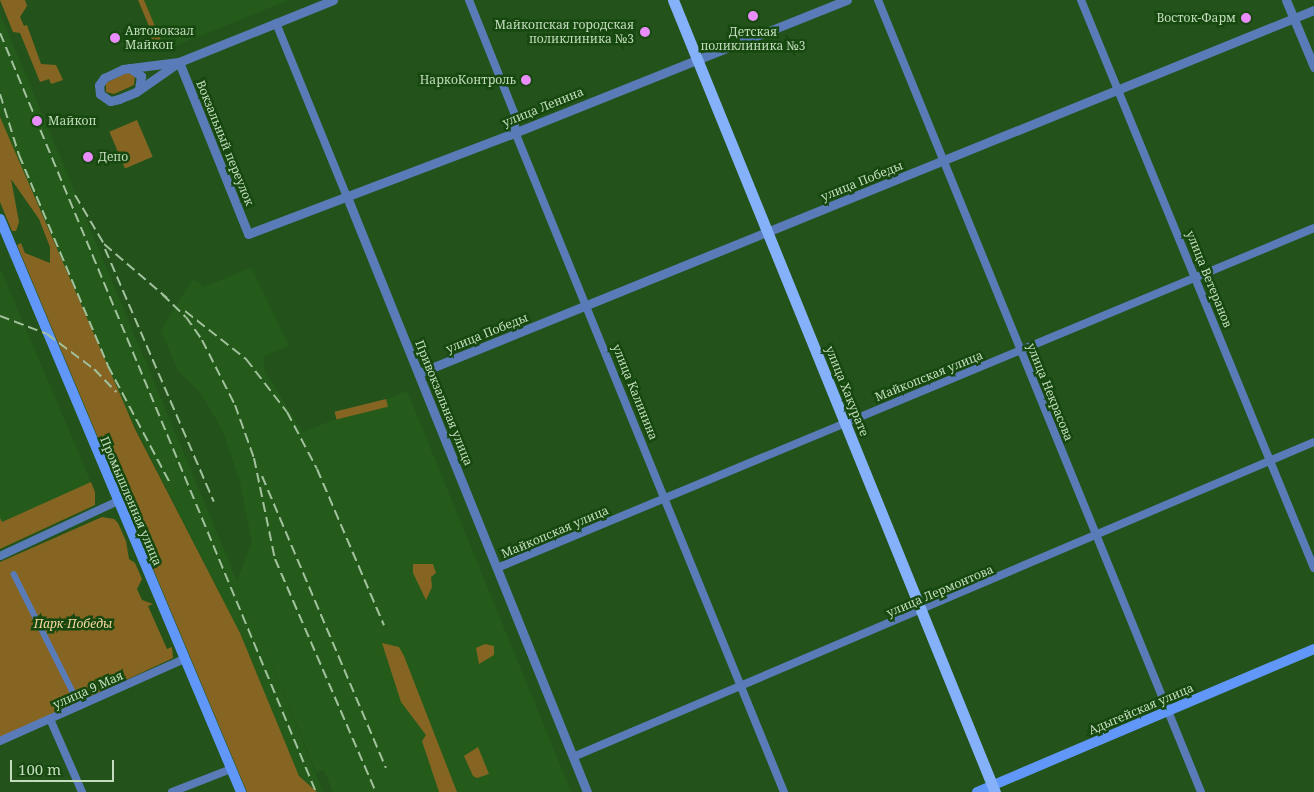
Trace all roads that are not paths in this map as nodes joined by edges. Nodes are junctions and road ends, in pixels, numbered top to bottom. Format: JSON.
{"nodes":[{"id":1,"x":333,"y":0,"type":"edge"},
{"id":2,"x":469,"y":0,"type":"edge"},
{"id":3,"x":673,"y":0,"type":"edge"},
{"id":4,"x":846,"y":0,"type":"edge"},
{"id":5,"x":878,"y":0,"type":"edge"},
{"id":6,"x":1081,"y":0,"type":"edge"},
{"id":7,"x":1286,"y":0,"type":"edge"},
{"id":8,"x":1314,"y":10,"type":"edge"},
{"id":9,"x":1294,"y":19,"type":"junction"},
{"id":10,"x":276,"y":23,"type":"junction"},
{"id":11,"x":698,"y":58,"type":"junction"},
{"id":12,"x":179,"y":62,"type":"junction"},
{"id":13,"x":1314,"y":67,"type":"edge"},
{"id":14,"x":129,"y":68,"type":"junction"},
{"id":15,"x":139,"y":88,"type":"junction"},
{"id":16,"x":1118,"y":90,"type":"junction"},
{"id":17,"x":516,"y":132,"type":"junction"},
{"id":18,"x":943,"y":162,"type":"junction"},
{"id":19,"x":347,"y":197,"type":"junction"},
{"id":20,"x":0,"y":219,"type":"edge"},
{"id":21,"x":1314,"y":228,"type":"edge"},
{"id":22,"x":769,"y":232,"type":"junction"},
{"id":23,"x":248,"y":234,"type":"joint"},
{"id":24,"x":1197,"y":278,"type":"junction"},
{"id":25,"x":588,"y":306,"type":"junction"},
{"id":26,"x":1021,"y":351,"type":"junction"},
{"id":27,"x":419,"y":373,"type":"junction"},
{"id":28,"x":845,"y":422,"type":"junction"},
{"id":29,"x":1314,"y":442,"type":"edge"},
{"id":30,"x":1270,"y":461,"type":"junction"},
{"id":31,"x":665,"y":497,"type":"junction"},
{"id":32,"x":118,"y":501,"type":"junction"},
{"id":33,"x":1096,"y":536,"type":"junction"},
{"id":34,"x":0,"y":556,"type":"edge"},
{"id":35,"x":497,"y":568,"type":"junction"},
{"id":36,"x":1314,"y":568,"type":"edge"},
{"id":37,"x":14,"y":574,"type":"dead end"},
{"id":38,"x":923,"y":611,"type":"junction"},
{"id":39,"x":1314,"y":649,"type":"edge"},
{"id":40,"x":184,"y":659,"type":"junction"},
{"id":41,"x":741,"y":686,"type":"junction"},
{"id":42,"x":80,"y":706,"type":"junction"},
{"id":43,"x":1168,"y":711,"type":"junction"},
{"id":44,"x":50,"y":719,"type":"junction"},
{"id":45,"x":0,"y":741,"type":"edge"},
{"id":46,"x":573,"y":757,"type":"junction"},
{"id":47,"x":231,"y":769,"type":"junction"},
{"id":48,"x":994,"y":789,"type":"edge"},
{"id":49,"x":82,"y":792,"type":"edge"},
{"id":50,"x":172,"y":792,"type":"edge"},
{"id":51,"x":241,"y":792,"type":"edge"},
{"id":52,"x":587,"y":792,"type":"edge"},
{"id":53,"x":784,"y":792,"type":"edge"},
{"id":54,"x":978,"y":792,"type":"edge"},
{"id":55,"x":1201,"y":792,"type":"edge"}],
"edges":[{"from":1,"to":10,"type":"street"},
{"from":2,"to":17,"type":"street","name":"улица Калинина"},
{"from":3,"to":11,"type":"main road","name":"улица Хакурате"},
{"from":4,"to":11,"type":"street","name":"улица Ленина"},
{"from":5,"to":18,"type":"street","name":"улица Некрасова"},
{"from":6,"to":16,"type":"street","name":"улица Ветеранов"},
{"from":7,"to":9,"type":"street"},
{"from":8,"to":9,"type":"street","name":"улица Победы"},
{"from":9,"to":13,"type":"street"},
{"from":9,"to":16,"type":"street","name":"улица Победы"},
{"from":10,"to":12,"type":"street"},
{"from":10,"to":19,"type":"street","name":"Привокзальная улица"},
{"from":11,"to":17,"type":"street","name":"улица Ленина"},
{"from":11,"to":22,"type":"main road","name":"улица Хакурате"},
{"from":12,"to":14,"type":"street"},
{"from":12,"to":15,"type":"street"},
{"from":12,"to":23,"type":"street","name":"Вокзальный переулок"},
{"from":14,"to":15,"type":"street"},
{"from":14,"to":15,"type":"street"},
{"from":16,"to":18,"type":"street","name":"улица Победы"},
{"from":16,"to":24,"type":"street","name":"улица Ветеранов"},
{"from":17,"to":19,"type":"street","name":"улица Ленина"},
{"from":17,"to":25,"type":"street","name":"улица Калинина"},
{"from":18,"to":22,"type":"street","name":"улица Победы"},
{"from":18,"to":26,"type":"street","name":"улица Некрасова"},
{"from":19,"to":23,"type":"street","name":"улица Ленина"},
{"from":19,"to":27,"type":"street","name":"Привокзальная улица"},
{"from":20,"to":32,"type":"main road","name":"Промышленная улица"},
{"from":21,"to":24,"type":"street","name":"Майкопская улица"},
{"from":22,"to":25,"type":"street","name":"улица Победы"},
{"from":22,"to":28,"type":"main road","name":"улица Хакурате"},
{"from":24,"to":26,"type":"street","name":"Майкопская улица"},
{"from":24,"to":30,"type":"street","name":"улица Ветеранов"},
{"from":25,"to":27,"type":"street","name":"улица Победы"},
{"from":25,"to":31,"type":"street","name":"улица Калинина"},
{"from":26,"to":28,"type":"street","name":"Майкопская улица"},
{"from":26,"to":33,"type":"street","name":"улица Некрасова"},
{"from":27,"to":35,"type":"street","name":"Привокзальная улица"},
{"from":28,"to":31,"type":"street","name":"Майкопская улица"},
{"from":28,"to":38,"type":"main road","name":"улица Хакурате"},
{"from":29,"to":30,"type":"street","name":"улица Лермонтова"},
{"from":30,"to":33,"type":"street","name":"улица Лермонтова"},
{"from":30,"to":36,"type":"street","name":"улица Ветеранов"},
{"from":31,"to":35,"type":"street","name":"Майкопская улица"},
{"from":31,"to":41,"type":"street","name":"улица Калинина"},
{"from":32,"to":34,"type":"street"},
{"from":32,"to":40,"type":"main road","name":"Промышленная улица"},
{"from":33,"to":38,"type":"street","name":"улица Лермонтова"},
{"from":33,"to":43,"type":"street","name":"улица Некрасова"},
{"from":35,"to":46,"type":"street","name":"Привокзальная улица"},
{"from":37,"to":42,"type":"street"},
{"from":38,"to":41,"type":"street","name":"улица Лермонтова"},
{"from":38,"to":48,"type":"main road","name":"улица Хакурате"},
{"from":39,"to":43,"type":"main road","name":"Адыгейская улица"},
{"from":40,"to":42,"type":"street","name":"улица 9 Мая"},
{"from":40,"to":47,"type":"main road","name":"Промышленная улица"},
{"from":41,"to":46,"type":"street","name":"улица Лермонтова"},
{"from":41,"to":53,"type":"street","name":"улица Калинина"},
{"from":42,"to":44,"type":"street","name":"улица 9 Мая"},
{"from":43,"to":48,"type":"main road","name":"Адыгейская улица"},
{"from":43,"to":55,"type":"street","name":"улица Некрасова"},
{"from":44,"to":45,"type":"street","name":"улица 9 Мая"},
{"from":44,"to":49,"type":"street"},
{"from":46,"to":52,"type":"street","name":"Привокзальная улица"},
{"from":47,"to":50,"type":"street"},
{"from":47,"to":51,"type":"main road","name":"Промышленная улица"},
{"from":48,"to":54,"type":"main road","name":"Адыгейская улица"}]}
